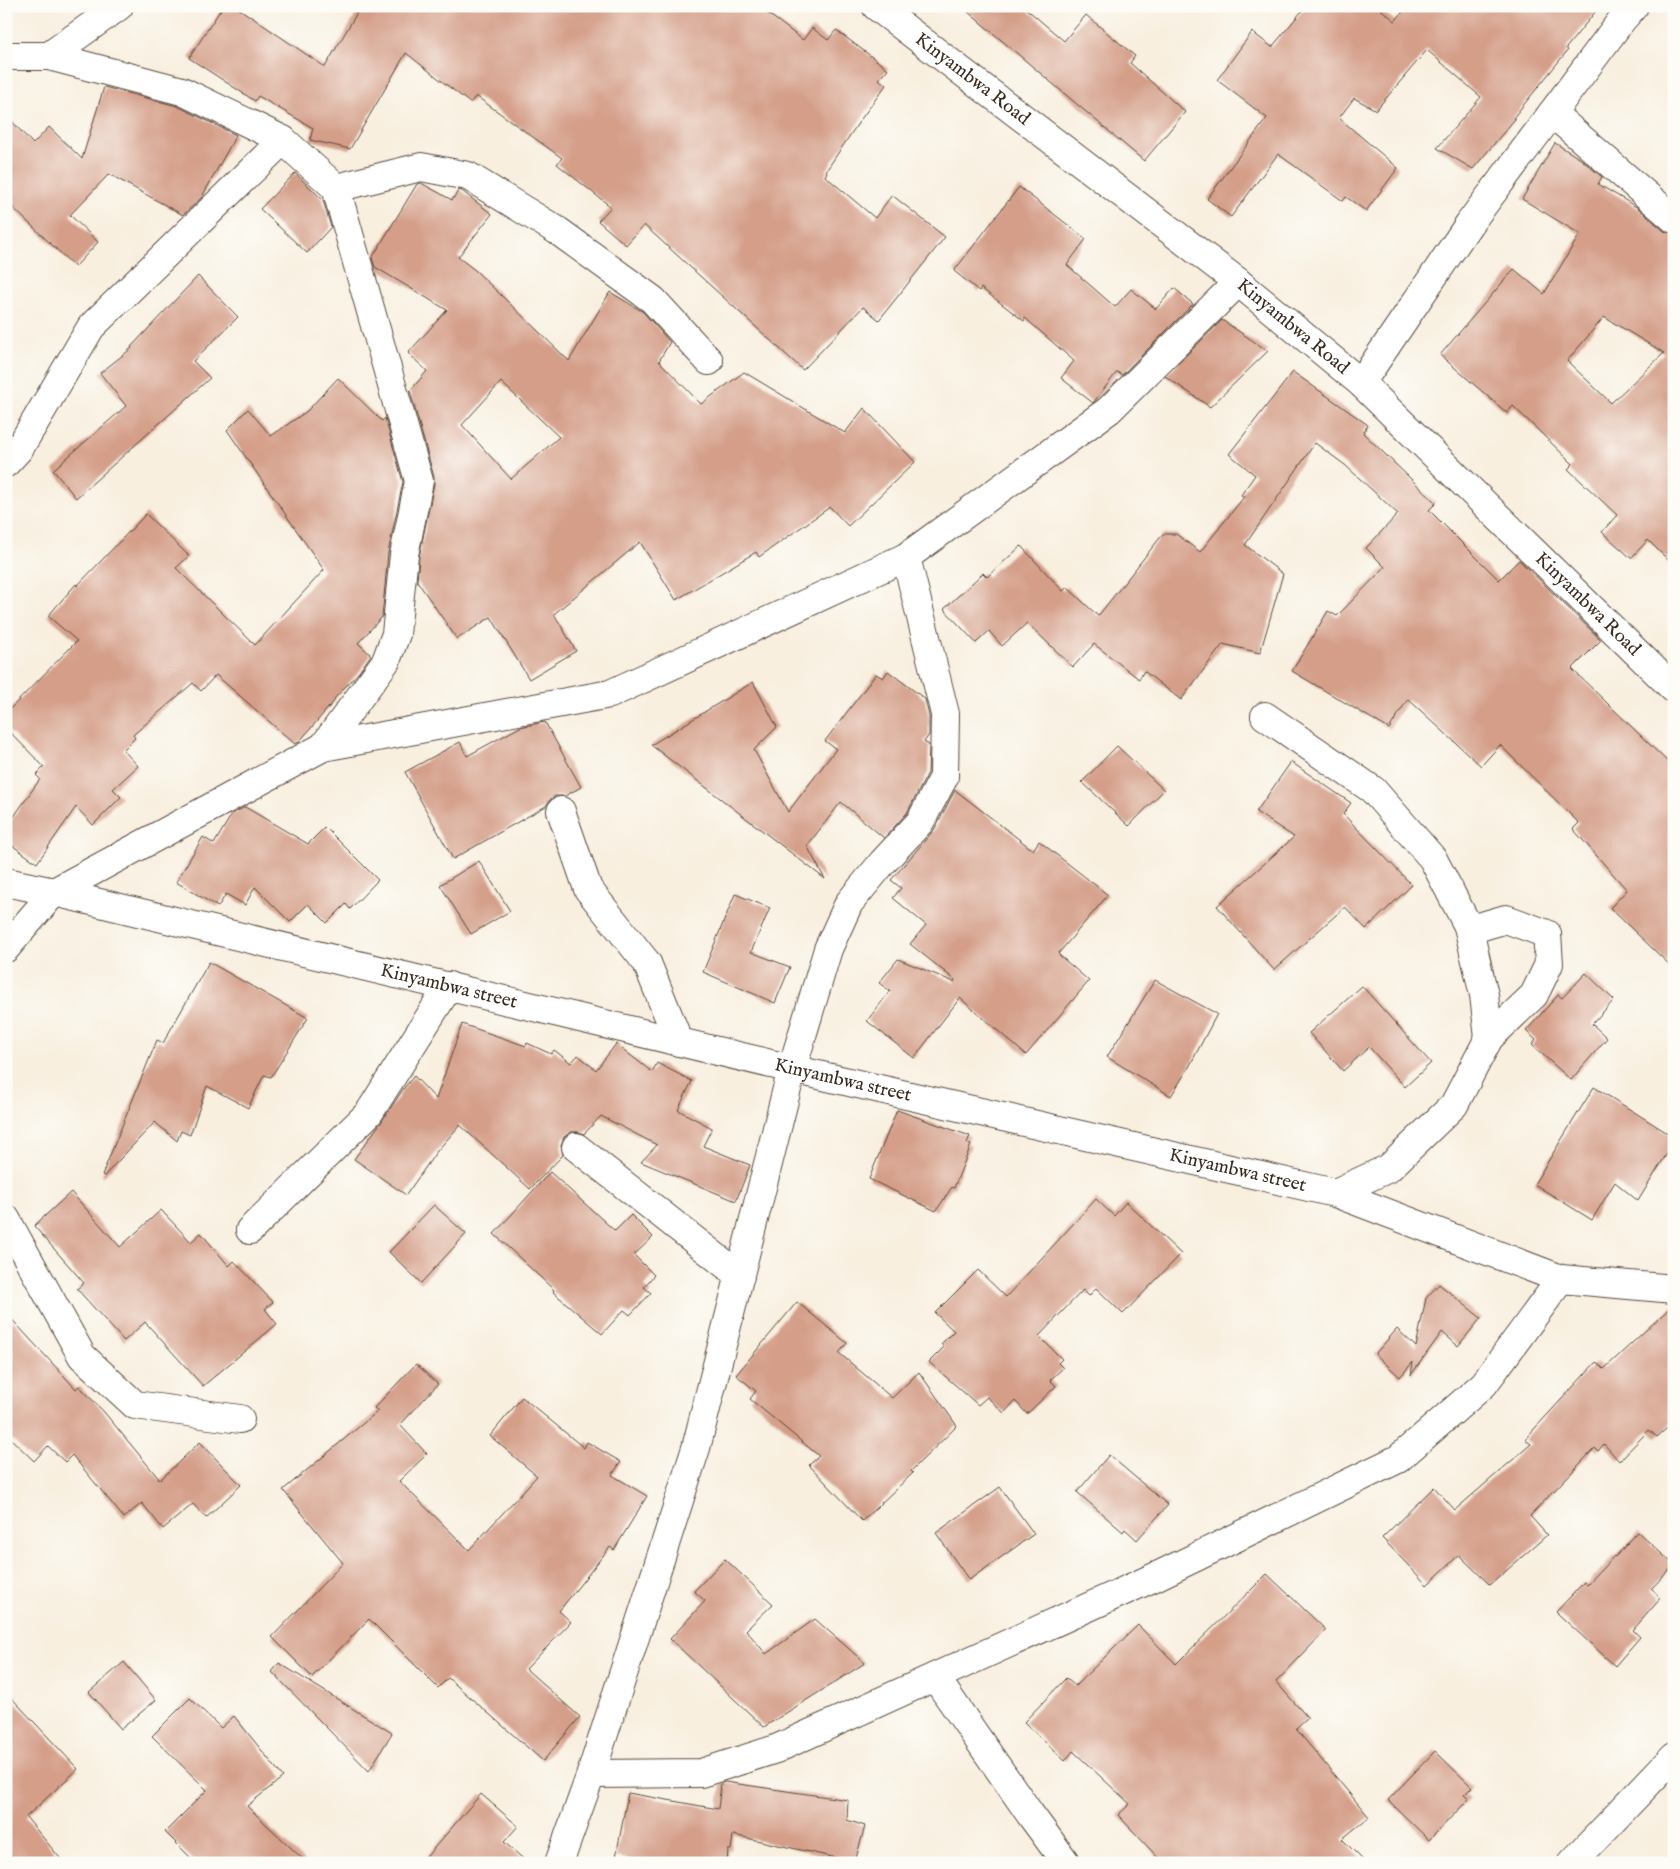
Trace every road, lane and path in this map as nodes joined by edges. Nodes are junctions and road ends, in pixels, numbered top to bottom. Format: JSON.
{"nodes":[{"id":1,"x":119,"y":6,"type":"edge"},
{"id":2,"x":876,"y":6,"type":"edge"},
{"id":3,"x":1619,"y":11,"type":"edge"},
{"id":4,"x":6,"y":56,"type":"edge"},
{"id":5,"x":49,"y":56,"type":"junction"},
{"id":6,"x":1552,"y":113,"type":"junction"},
{"id":7,"x":283,"y":140,"type":"junction"},
{"id":8,"x":336,"y":188,"type":"junction"},
{"id":9,"x":1674,"y":219,"type":"edge"},
{"id":10,"x":1238,"y":282,"type":"junction"},
{"id":11,"x":709,"y":361,"type":"dead end"},
{"id":12,"x":1361,"y":384,"type":"junction"},
{"id":13,"x":6,"y":463,"type":"edge"},
{"id":14,"x":906,"y":557,"type":"junction"},
{"id":15,"x":1674,"y":689,"type":"edge"},
{"id":16,"x":1265,"y":716,"type":"dead end"},
{"id":17,"x":323,"y":747,"type":"junction"},
{"id":18,"x":562,"y":811,"type":"dead end"},
{"id":19,"x":6,"y":882,"type":"edge"},
{"id":20,"x":54,"y":892,"type":"junction"},
{"id":21,"x":1468,"y":926,"type":"junction"},
{"id":22,"x":6,"y":948,"type":"edge"},
{"id":23,"x":449,"y":986,"type":"junction"},
{"id":24,"x":1489,"y":1038,"type":"junction"},
{"id":25,"x":679,"y":1042,"type":"junction"},
{"id":26,"x":792,"y":1069,"type":"junction"},
{"id":27,"x":576,"y":1147,"type":"dead end"},
{"id":28,"x":1335,"y":1193,"type":"junction"},
{"id":29,"x":6,"y":1219,"type":"edge"},
{"id":30,"x":250,"y":1230,"type":"dead end"},
{"id":31,"x":740,"y":1276,"type":"junction"},
{"id":32,"x":1561,"y":1279,"type":"junction"},
{"id":33,"x":1674,"y":1289,"type":"edge"},
{"id":34,"x":240,"y":1419,"type":"dead end"},
{"id":35,"x":935,"y":1677,"type":"junction"},
{"id":36,"x":1674,"y":1756,"type":"edge"},
{"id":37,"x":591,"y":1774,"type":"junction"},
{"id":38,"x":558,"y":1863,"type":"edge"},
{"id":39,"x":1066,"y":1863,"type":"edge"},
{"id":40,"x":1572,"y":1863,"type":"edge"}],
"edges":[{"from":1,"to":5,"type":"street"},
{"from":2,"to":10,"type":"street","name":"Kinyambwa Road"},
{"from":3,"to":6,"type":"street"},
{"from":4,"to":5,"type":"street"},
{"from":5,"to":7,"type":"street"},
{"from":6,"to":9,"type":"street"},
{"from":6,"to":12,"type":"street"},
{"from":7,"to":8,"type":"street"},
{"from":7,"to":13,"type":"street"},
{"from":8,"to":11,"type":"street"},
{"from":8,"to":17,"type":"street"},
{"from":10,"to":12,"type":"street","name":"Kinyambwa Road"},
{"from":10,"to":14,"type":"street"},
{"from":12,"to":15,"type":"street","name":"Kinyambwa Road"},
{"from":14,"to":17,"type":"street"},
{"from":14,"to":26,"type":"street"},
{"from":16,"to":21,"type":"street"},
{"from":17,"to":20,"type":"street"},
{"from":18,"to":25,"type":"street"},
{"from":19,"to":20,"type":"street","name":"Kinyambwa street"},
{"from":20,"to":22,"type":"street"},
{"from":20,"to":23,"type":"street","name":"Kinyambwa street"},
{"from":21,"to":24,"type":"street"},
{"from":21,"to":24,"type":"street"},
{"from":23,"to":25,"type":"street","name":"Kinyambwa street"},
{"from":23,"to":30,"type":"street"},
{"from":24,"to":28,"type":"street"},
{"from":25,"to":26,"type":"street","name":"Kinyambwa street"},
{"from":26,"to":28,"type":"street","name":"Kinyambwa street"},
{"from":26,"to":31,"type":"street"},
{"from":27,"to":31,"type":"street"},
{"from":28,"to":32,"type":"street","name":"Kinyambwa street"},
{"from":29,"to":34,"type":"street"},
{"from":31,"to":37,"type":"street"},
{"from":32,"to":33,"type":"street","name":"Kinyambwa street"},
{"from":32,"to":35,"type":"street"},
{"from":35,"to":37,"type":"street"},
{"from":35,"to":39,"type":"street"},
{"from":36,"to":40,"type":"street"},
{"from":37,"to":38,"type":"street"}]}
